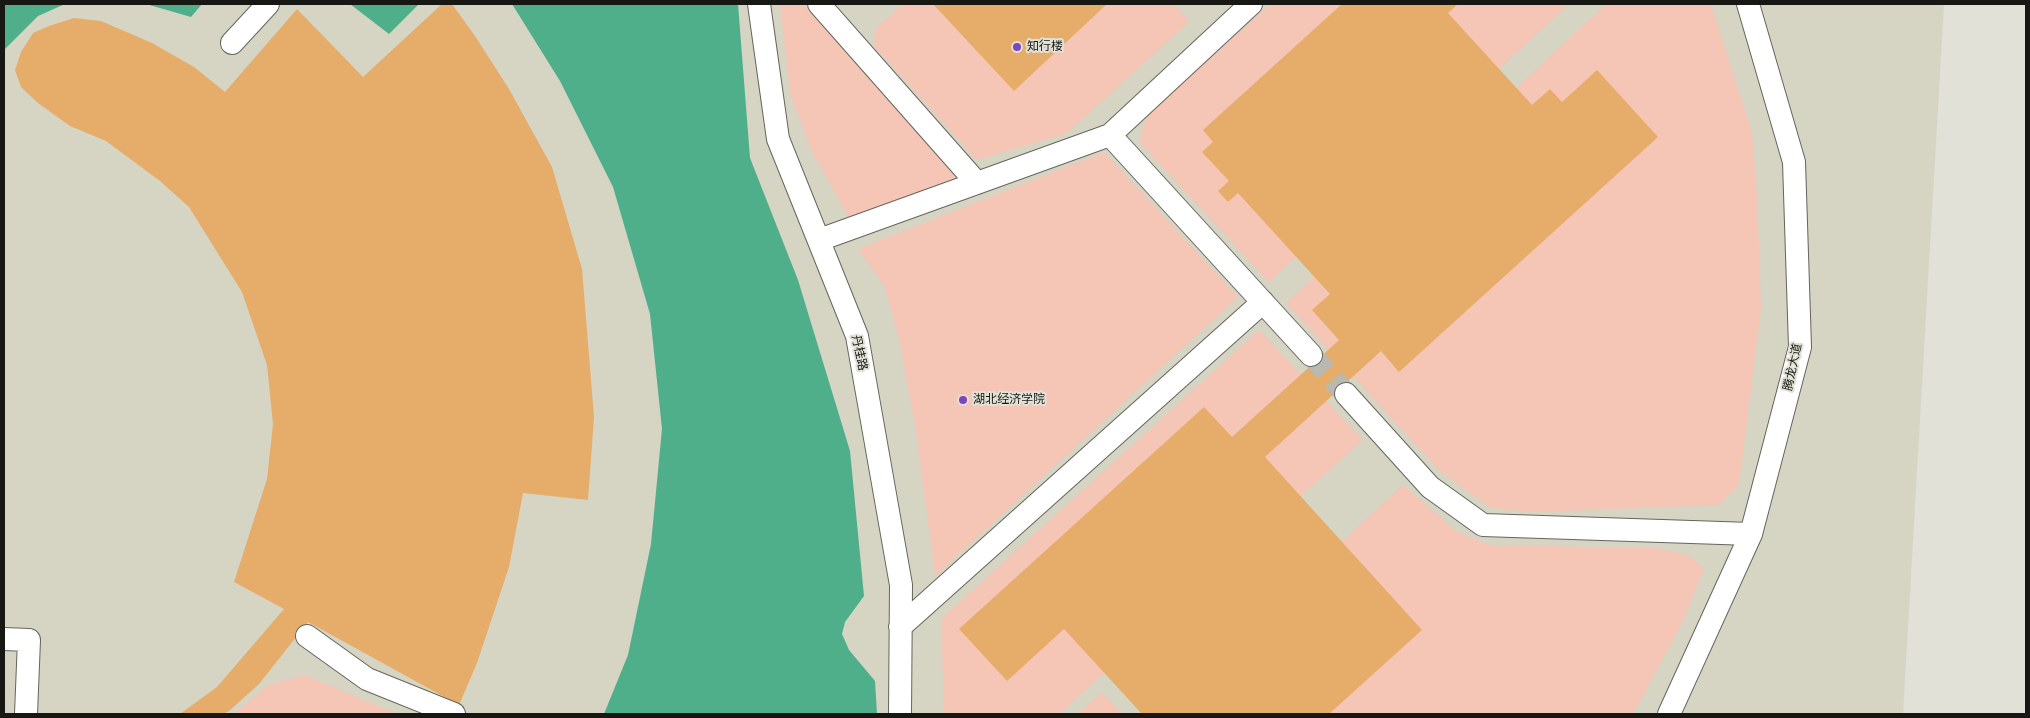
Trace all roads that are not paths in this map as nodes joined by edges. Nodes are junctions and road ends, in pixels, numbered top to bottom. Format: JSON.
{"nodes":[{"id":1,"x":268,"y":4,"type":"edge"},
{"id":2,"x":759,"y":4,"type":"edge"},
{"id":3,"x":819,"y":4,"type":"edge"},
{"id":4,"x":1251,"y":4,"type":"edge"},
{"id":5,"x":1748,"y":4,"type":"edge"},
{"id":6,"x":232,"y":42,"type":"dead end"},
{"id":7,"x":1110,"y":135,"type":"junction"},
{"id":8,"x":978,"y":183,"type":"junction"},
{"id":9,"x":819,"y":240,"type":"junction"},
{"id":10,"x":1263,"y":302,"type":"junction"},
{"id":11,"x":1311,"y":354,"type":"tunnel mouth"},
{"id":12,"x":1346,"y":394,"type":"tunnel mouth"},
{"id":13,"x":1751,"y":534,"type":"junction"},
{"id":14,"x":900,"y":627,"type":"junction"},
{"id":15,"x":307,"y":636,"type":"dead end"},
{"id":16,"x":4,"y":639,"type":"edge"},
{"id":17,"x":26,"y":714,"type":"edge"},
{"id":18,"x":454,"y":714,"type":"edge"},
{"id":19,"x":900,"y":714,"type":"edge"},
{"id":20,"x":1669,"y":714,"type":"edge"}],
"edges":[{"from":1,"to":6,"type":"street"},
{"from":2,"to":9,"type":"street","name":"丹桂路"},
{"from":3,"to":8,"type":"street"},
{"from":4,"to":7,"type":"street"},
{"from":5,"to":13,"type":"street","name":"腾龙大道"},
{"from":7,"to":8,"type":"street"},
{"from":7,"to":10,"type":"street"},
{"from":8,"to":9,"type":"street"},
{"from":9,"to":14,"type":"street","name":"丹桂路"},
{"from":10,"to":11,"type":"street"},
{"from":10,"to":14,"type":"street"},
{"from":12,"to":13,"type":"street"},
{"from":13,"to":20,"type":"street","name":"腾龙大道"},
{"from":14,"to":19,"type":"street","name":"丹桂路"},
{"from":15,"to":18,"type":"street"},
{"from":16,"to":17,"type":"street"}]}
